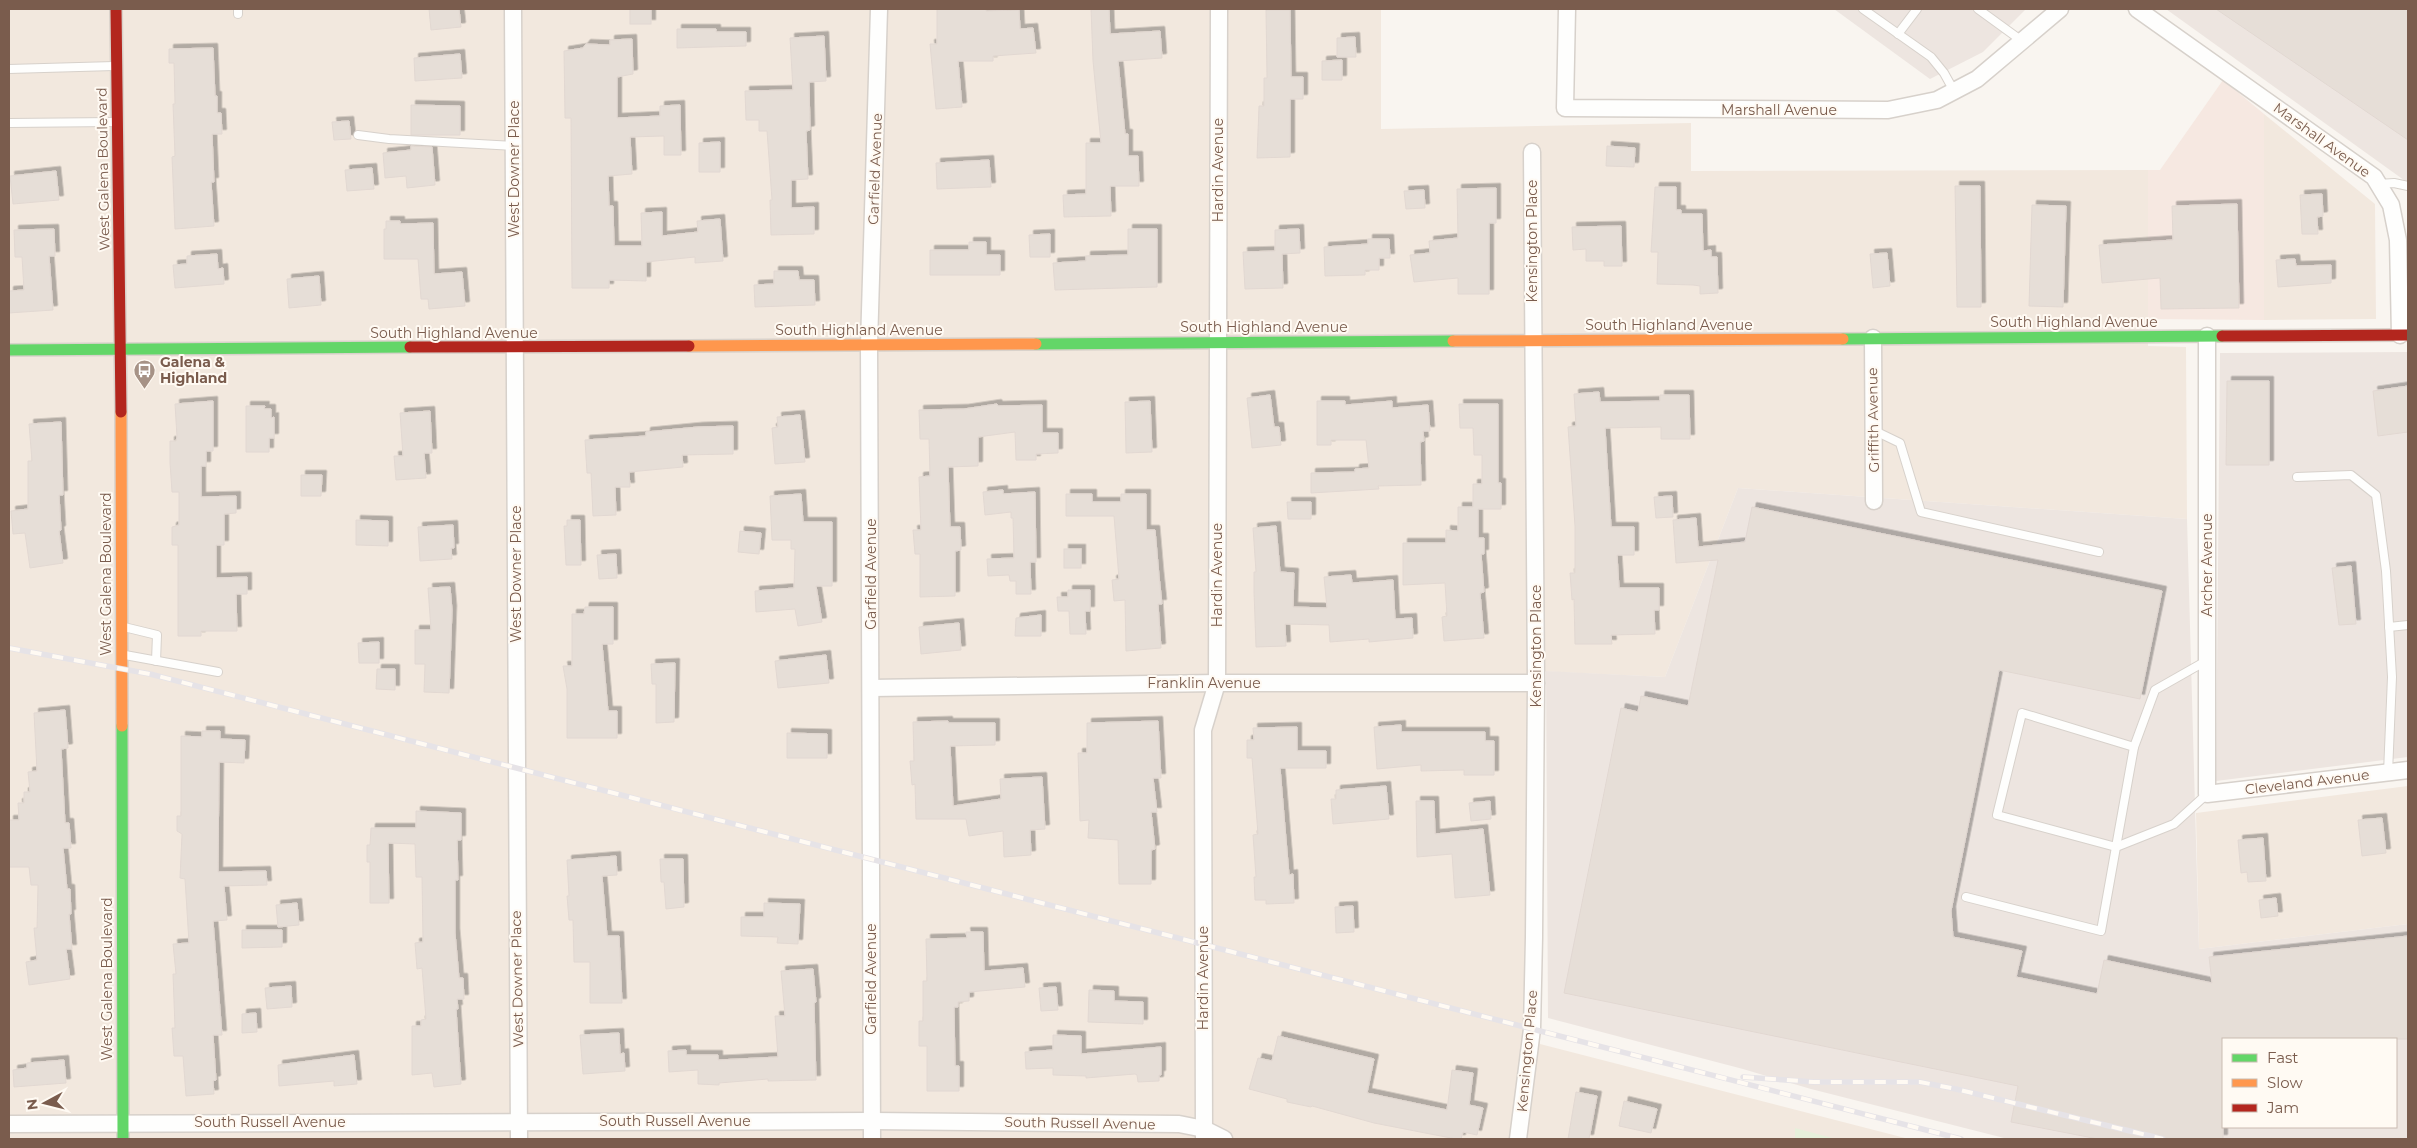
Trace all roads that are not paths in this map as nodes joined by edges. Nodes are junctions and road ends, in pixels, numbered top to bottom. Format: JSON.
{"nodes":[{"id":1,"x":116,"y":9,"type":"edge"},
{"id":2,"x":513,"y":9,"type":"edge"},
{"id":3,"x":879,"y":9,"type":"edge"},
{"id":4,"x":1219,"y":9,"type":"edge"},
{"id":5,"x":1567,"y":9,"type":"edge"},
{"id":6,"x":1863,"y":9,"type":"edge"},
{"id":7,"x":1917,"y":9,"type":"edge"},
{"id":8,"x":1978,"y":9,"type":"edge"},
{"id":9,"x":2060,"y":9,"type":"edge"},
{"id":10,"x":2137,"y":9,"type":"edge"},
{"id":11,"x":1898,"y":34,"type":"junction"},
{"id":12,"x":2022,"y":40,"type":"junction"},
{"id":13,"x":117,"y":66,"type":"junction"},
{"id":14,"x":9,"y":69,"type":"edge"},
{"id":15,"x":1954,"y":91,"type":"junction"},
{"id":16,"x":118,"y":122,"type":"junction"},
{"id":17,"x":9,"y":123,"type":"edge"},
{"id":18,"x":358,"y":135,"type":"dead end"},
{"id":19,"x":514,"y":146,"type":"junction"},
{"id":20,"x":1532,"y":152,"type":"dead end"},
{"id":21,"x":2378,"y":184,"type":"junction"},
{"id":22,"x":2408,"y":186,"type":"edge"},
{"id":23,"x":2404,"y":335,"type":"edge"},
{"id":24,"x":2207,"y":336,"type":"junction"},
{"id":25,"x":1873,"y":338,"type":"junction"},
{"id":26,"x":1532,"y":340,"type":"junction"},
{"id":27,"x":1218,"y":343,"type":"junction"},
{"id":28,"x":869,"y":345,"type":"junction"},
{"id":29,"x":515,"y":347,"type":"junction"},
{"id":30,"x":9,"y":350,"type":"edge"},
{"id":31,"x":120,"y":350,"type":"junction"},
{"id":32,"x":1874,"y":430,"type":"junction"},
{"id":33,"x":2297,"y":477,"type":"dead end"},
{"id":34,"x":1874,"y":501,"type":"dead end"},
{"id":35,"x":2099,"y":552,"type":"dead end"},
{"id":36,"x":2408,"y":625,"type":"edge"},
{"id":37,"x":121,"y":627,"type":"junction"},
{"id":38,"x":2389,"y":627,"type":"junction"},
{"id":39,"x":121,"y":655,"type":"junction"},
{"id":40,"x":156,"y":661,"type":"junction"},
{"id":41,"x":2206,"y":661,"type":"junction"},
{"id":42,"x":218,"y":672,"type":"dead end"},
{"id":43,"x":1217,"y":683,"type":"junction"},
{"id":44,"x":1536,"y":683,"type":"junction"},
{"id":45,"x":871,"y":688,"type":"junction"},
{"id":46,"x":2134,"y":747,"type":"junction"},
{"id":47,"x":2408,"y":770,"type":"edge"},
{"id":48,"x":2388,"y":773,"type":"junction"},
{"id":49,"x":2206,"y":794,"type":"junction"},
{"id":50,"x":2116,"y":847,"type":"junction"},
{"id":51,"x":1966,"y":897,"type":"dead end"},
{"id":52,"x":872,"y":1121,"type":"junction"},
{"id":53,"x":123,"y":1122,"type":"junction"},
{"id":54,"x":519,"y":1122,"type":"junction"},
{"id":55,"x":9,"y":1124,"type":"edge"},
{"id":56,"x":1204,"y":1134,"type":"edge"},
{"id":57,"x":123,"y":1139,"type":"edge"},
{"id":58,"x":519,"y":1139,"type":"edge"},
{"id":59,"x":872,"y":1139,"type":"edge"},
{"id":60,"x":1224,"y":1139,"type":"edge"},
{"id":61,"x":1518,"y":1139,"type":"edge"}],
"edges":[{"from":1,"to":13,"type":"street","name":"West Galena Boulevard"},
{"from":2,"to":19,"type":"street","name":"West Downer Place"},
{"from":3,"to":28,"type":"street","name":"Garfield Avenue"},
{"from":4,"to":27,"type":"street","name":"Hardin Avenue"},
{"from":5,"to":15,"type":"street","name":"Marshall Avenue"},
{"from":6,"to":11,"type":"lane"},
{"from":7,"to":11,"type":"lane"},
{"from":8,"to":12,"type":"lane"},
{"from":9,"to":12,"type":"street","name":"Marshall Avenue"},
{"from":10,"to":21,"type":"street","name":"Marshall Avenue"},
{"from":11,"to":15,"type":"lane"},
{"from":12,"to":15,"type":"street","name":"Marshall Avenue"},
{"from":13,"to":14,"type":"lane"},
{"from":13,"to":16,"type":"street","name":"West Galena Boulevard"},
{"from":16,"to":17,"type":"lane"},
{"from":16,"to":31,"type":"street","name":"West Galena Boulevard"},
{"from":18,"to":19,"type":"lane"},
{"from":19,"to":29,"type":"street","name":"West Downer Place"},
{"from":20,"to":26,"type":"street","name":"Kensington Place"},
{"from":21,"to":22,"type":"lane"},
{"from":21,"to":23,"type":"street","name":"Marshall Avenue"},
{"from":23,"to":24,"type":"street","name":"South Highland Avenue"},
{"from":24,"to":25,"type":"street","name":"South Highland Avenue"},
{"from":24,"to":41,"type":"street","name":"Archer Avenue"},
{"from":25,"to":26,"type":"street","name":"South Highland Avenue"},
{"from":25,"to":32,"type":"street","name":"Griffith Avenue"},
{"from":26,"to":27,"type":"street","name":"South Highland Avenue"},
{"from":26,"to":44,"type":"street","name":"Kensington Place"},
{"from":27,"to":28,"type":"street","name":"South Highland Avenue"},
{"from":27,"to":43,"type":"street","name":"Hardin Avenue"},
{"from":28,"to":29,"type":"street","name":"South Highland Avenue"},
{"from":28,"to":45,"type":"street","name":"Garfield Avenue"},
{"from":29,"to":31,"type":"street","name":"South Highland Avenue"},
{"from":29,"to":54,"type":"street","name":"West Downer Place"},
{"from":30,"to":31,"type":"street","name":"South Highland Avenue"},
{"from":31,"to":37,"type":"street","name":"West Galena Boulevard"},
{"from":32,"to":34,"type":"street","name":"Griffith Avenue"},
{"from":32,"to":35,"type":"lane"},
{"from":33,"to":38,"type":"lane"},
{"from":36,"to":38,"type":"lane"},
{"from":37,"to":39,"type":"street","name":"West Galena Boulevard"},
{"from":37,"to":40,"type":"lane"},
{"from":38,"to":48,"type":"lane"},
{"from":39,"to":40,"type":"lane"},
{"from":39,"to":53,"type":"street","name":"West Galena Boulevard"},
{"from":40,"to":42,"type":"lane"},
{"from":41,"to":46,"type":"lane"},
{"from":41,"to":49,"type":"street","name":"Archer Avenue"},
{"from":43,"to":44,"type":"street","name":"Franklin Avenue"},
{"from":43,"to":45,"type":"street","name":"Franklin Avenue"},
{"from":43,"to":56,"type":"street","name":"Hardin Avenue"},
{"from":44,"to":61,"type":"street","name":"Kensington Place"},
{"from":45,"to":52,"type":"street","name":"Garfield Avenue"},
{"from":46,"to":50,"type":"lane"},
{"from":46,"to":50,"type":"lane"},
{"from":47,"to":48,"type":"street","name":"Cleveland Avenue"},
{"from":48,"to":49,"type":"street","name":"Cleveland Avenue"},
{"from":49,"to":50,"type":"lane"},
{"from":50,"to":51,"type":"lane"},
{"from":52,"to":54,"type":"street","name":"South Russell Avenue"},
{"from":52,"to":56,"type":"street","name":"South Russell Avenue"},
{"from":52,"to":59,"type":"street","name":"Garfield Avenue"},
{"from":53,"to":54,"type":"street","name":"South Russell Avenue"},
{"from":53,"to":55,"type":"street","name":"South Russell Avenue"},
{"from":53,"to":57,"type":"street","name":"West Galena Boulevard"},
{"from":54,"to":58,"type":"street","name":"West Downer Place"},
{"from":56,"to":60,"type":"street","name":"South Russell Avenue"}]}
